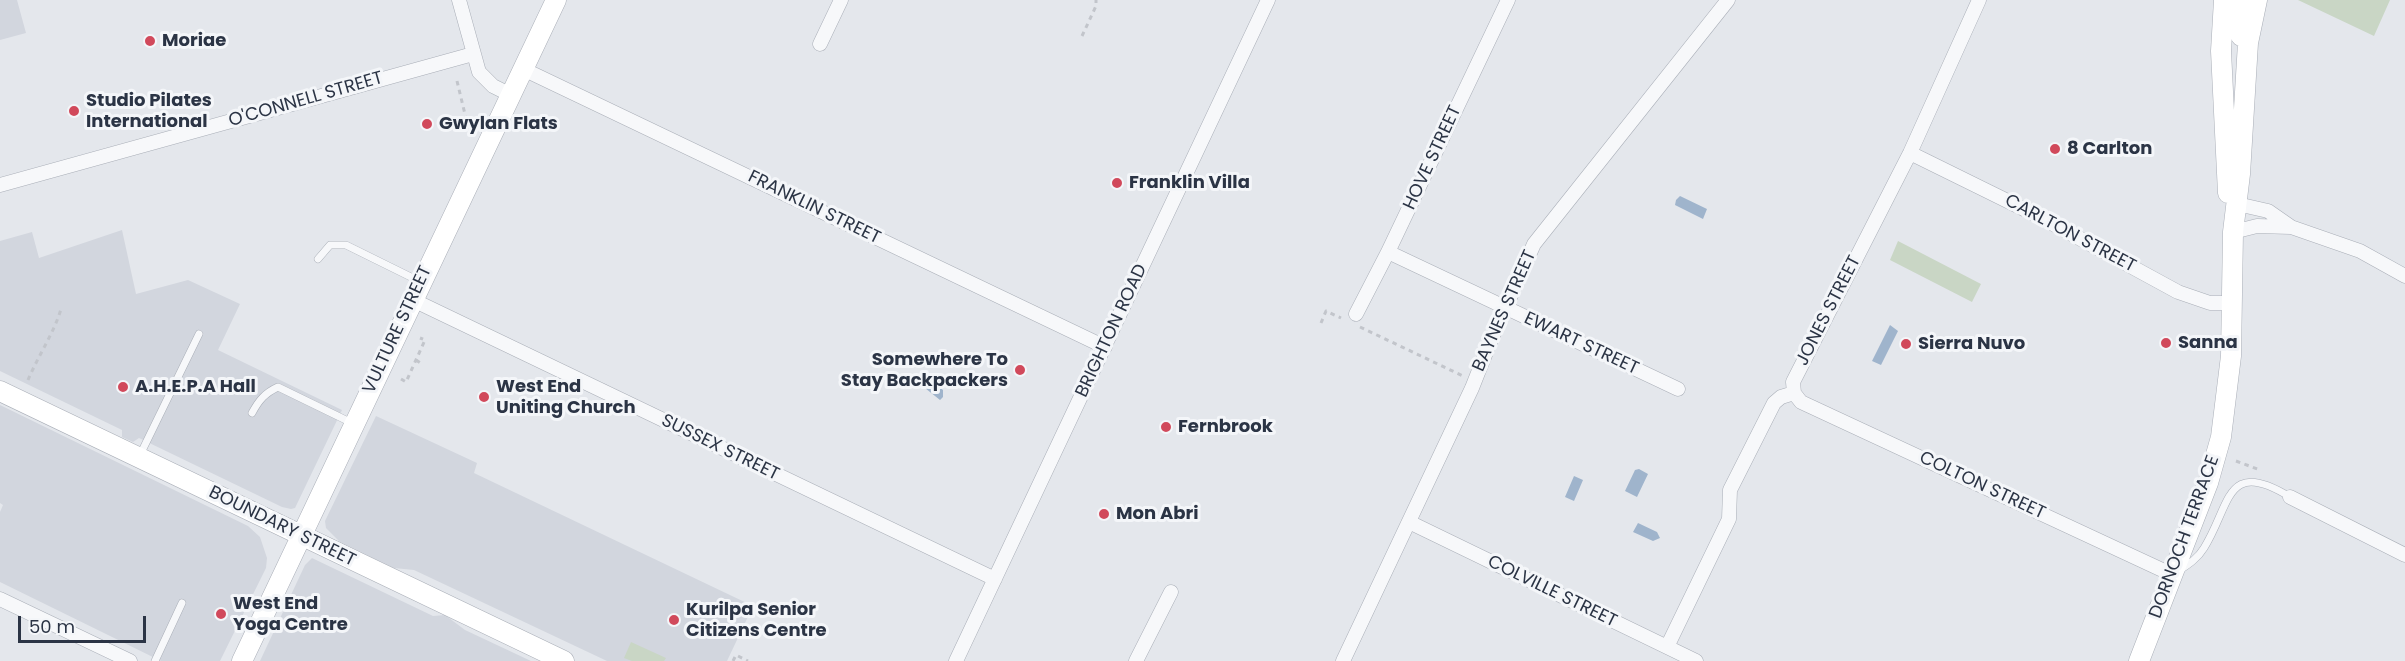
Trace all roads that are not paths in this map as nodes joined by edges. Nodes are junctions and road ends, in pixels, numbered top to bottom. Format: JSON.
{"nodes":[{"id":1,"x":459,"y":0,"type":"edge"},
{"id":2,"x":556,"y":0,"type":"edge"},
{"id":3,"x":841,"y":0,"type":"edge"},
{"id":4,"x":1268,"y":0,"type":"edge"},
{"id":5,"x":1508,"y":0,"type":"edge"},
{"id":6,"x":1728,"y":0,"type":"edge"},
{"id":7,"x":1979,"y":0,"type":"edge"},
{"id":8,"x":2224,"y":0,"type":"edge"},
{"id":9,"x":2237,"y":0,"type":"edge"},
{"id":10,"x":2257,"y":0,"type":"edge"},
{"id":11,"x":820,"y":44,"type":"dead end"},
{"id":12,"x":473,"y":54,"type":"junction"},
{"id":13,"x":523,"y":69,"type":"junction"},
{"id":14,"x":511,"y":95,"type":"junction"},
{"id":15,"x":2244,"y":99,"type":"junction"},
{"id":16,"x":1910,"y":153,"type":"junction"},
{"id":17,"x":0,"y":185,"type":"edge"},
{"id":18,"x":2233,"y":208,"type":"junction"},
{"id":19,"x":2291,"y":227,"type":"junction"},
{"id":20,"x":2233,"y":232,"type":"junction"},
{"id":21,"x":1388,"y":252,"type":"junction"},
{"id":22,"x":318,"y":259,"type":"dead end"},
{"id":23,"x":2405,"y":276,"type":"edge"},
{"id":24,"x":417,"y":291,"type":"junction"},
{"id":25,"x":2233,"y":303,"type":"junction"},
{"id":26,"x":1505,"y":308,"type":"junction"},
{"id":27,"x":1354,"y":320,"type":"road end"},
{"id":28,"x":200,"y":334,"type":"dead end"},
{"id":29,"x":1105,"y":347,"type":"junction"},
{"id":30,"x":1678,"y":389,"type":"dead end"},
{"id":31,"x":0,"y":391,"type":"edge"},
{"id":32,"x":1794,"y":393,"type":"junction"},
{"id":33,"x":252,"y":413,"type":"dead end"},
{"id":34,"x":354,"y":424,"type":"junction"},
{"id":35,"x":139,"y":458,"type":"junction"},
{"id":36,"x":2290,"y":497,"type":"joint"},
{"id":37,"x":1408,"y":522,"type":"junction"},
{"id":38,"x":301,"y":536,"type":"junction"},
{"id":39,"x":2405,"y":555,"type":"edge"},
{"id":40,"x":2173,"y":575,"type":"junction"},
{"id":41,"x":995,"y":579,"type":"junction"},
{"id":42,"x":1171,"y":592,"type":"dead end"},
{"id":43,"x":0,"y":599,"type":"edge"},
{"id":44,"x":182,"y":603,"type":"dead end"},
{"id":45,"x":1667,"y":647,"type":"junction"},
{"id":46,"x":130,"y":661,"type":"edge"},
{"id":47,"x":155,"y":661,"type":"edge"},
{"id":48,"x":242,"y":661,"type":"edge"},
{"id":49,"x":564,"y":661,"type":"edge"},
{"id":50,"x":956,"y":661,"type":"edge"},
{"id":51,"x":1136,"y":661,"type":"edge"},
{"id":52,"x":1343,"y":661,"type":"edge"},
{"id":53,"x":1696,"y":661,"type":"edge"},
{"id":54,"x":2139,"y":661,"type":"edge"}],
"edges":[{"from":1,"to":12,"type":"street"},
{"from":2,"to":13,"type":"street","name":"VULTURE STREET"},
{"from":3,"to":11,"type":"street"},
{"from":4,"to":29,"type":"street","name":"BRIGHTON ROAD"},
{"from":5,"to":21,"type":"street","name":"HOVE STREET"},
{"from":6,"to":26,"type":"street","name":"BAYNES STREET"},
{"from":7,"to":16,"type":"street","name":"JONES STREET"},
{"from":8,"to":18,"type":"street","name":"DORNOCH TERRACE"},
{"from":9,"to":15,"type":"street"},
{"from":10,"to":15,"type":"street","name":"DORNOCH TERRACE"},
{"from":12,"to":14,"type":"street"},
{"from":12,"to":17,"type":"street","name":"O'CONNELL STREET"},
{"from":13,"to":14,"type":"street","name":"VULTURE STREET"},
{"from":13,"to":29,"type":"street","name":"FRANKLIN STREET"},
{"from":14,"to":24,"type":"street","name":"VULTURE STREET"},
{"from":15,"to":18,"type":"street","name":"DORNOCH TERRACE"},
{"from":16,"to":25,"type":"street","name":"CARLTON STREET"},
{"from":16,"to":32,"type":"street","name":"JONES STREET"},
{"from":18,"to":19,"type":"street"},
{"from":18,"to":20,"type":"street","name":"DORNOCH TERRACE"},
{"from":19,"to":20,"type":"street"},
{"from":19,"to":23,"type":"street"},
{"from":20,"to":25,"type":"street","name":"DORNOCH TERRACE"},
{"from":21,"to":26,"type":"street","name":"EWART STREET"},
{"from":21,"to":27,"type":"street","name":"HOVE STREET"},
{"from":22,"to":24,"type":"lane"},
{"from":24,"to":34,"type":"street","name":"VULTURE STREET"},
{"from":24,"to":41,"type":"street","name":"SUSSEX STREET"},
{"from":25,"to":40,"type":"street","name":"DORNOCH TERRACE"},
{"from":26,"to":30,"type":"street","name":"EWART STREET"},
{"from":26,"to":37,"type":"street","name":"BAYNES STREET"},
{"from":28,"to":35,"type":"lane"},
{"from":29,"to":41,"type":"street","name":"BRIGHTON ROAD"},
{"from":31,"to":35,"type":"street","name":"BOUNDARY STREET"},
{"from":32,"to":40,"type":"street","name":"COLTON STREET"},
{"from":32,"to":45,"type":"street"},
{"from":33,"to":34,"type":"lane"},
{"from":34,"to":38,"type":"street","name":"VULTURE STREET"},
{"from":35,"to":38,"type":"street","name":"BOUNDARY STREET"},
{"from":36,"to":39,"type":"street"},
{"from":36,"to":40,"type":"lane"},
{"from":37,"to":45,"type":"street","name":"COLVILLE STREET"},
{"from":37,"to":52,"type":"street","name":"BAYNES STREET"},
{"from":38,"to":48,"type":"street","name":"VULTURE STREET"},
{"from":38,"to":49,"type":"street","name":"BOUNDARY STREET"},
{"from":40,"to":54,"type":"street","name":"DORNOCH TERRACE"},
{"from":41,"to":50,"type":"street","name":"BRIGHTON ROAD"},
{"from":42,"to":51,"type":"street"},
{"from":43,"to":46,"type":"street"},
{"from":44,"to":47,"type":"lane"},
{"from":45,"to":53,"type":"street","name":"COLVILLE STREET"}]}
